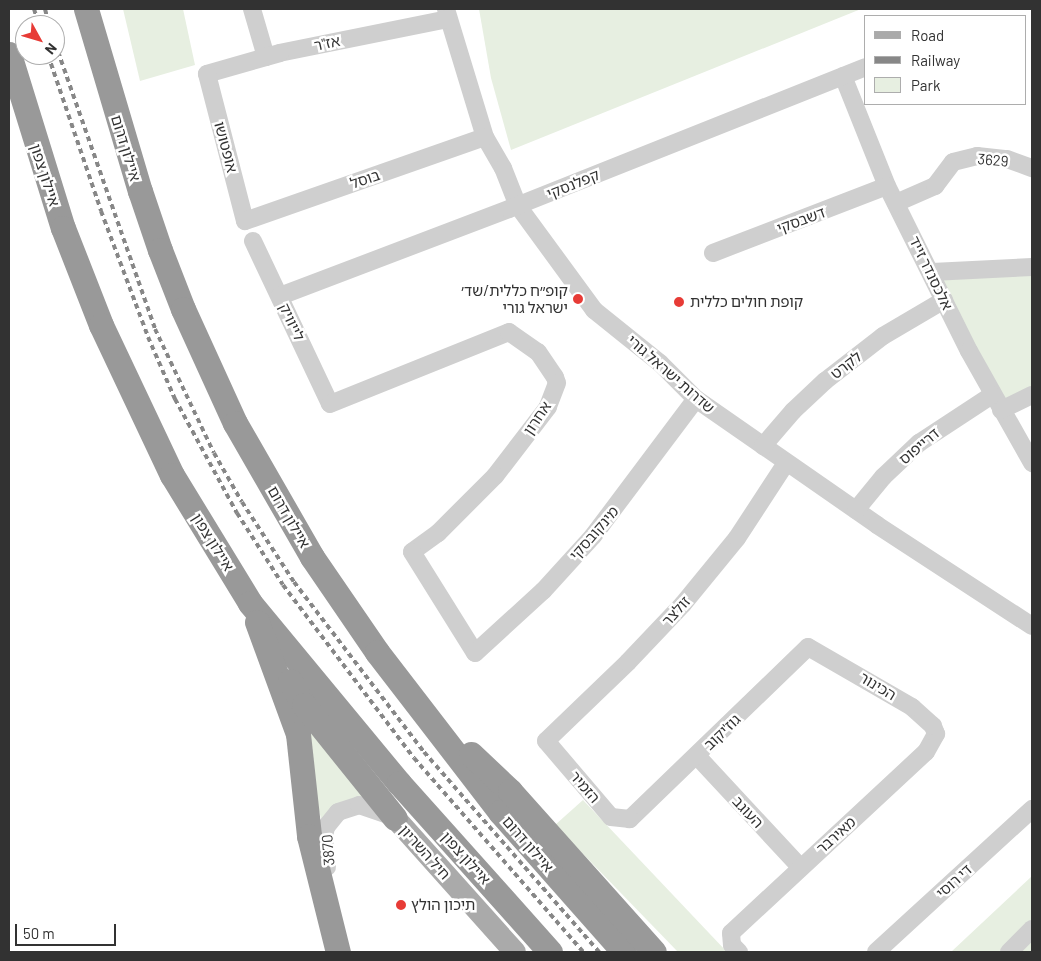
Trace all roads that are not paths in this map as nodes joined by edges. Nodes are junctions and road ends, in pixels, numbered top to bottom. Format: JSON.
{"nodes":[{"id":1,"x":86,"y":9,"type":"edge"},
{"id":2,"x":252,"y":9,"type":"edge"},
{"id":3,"x":447,"y":14,"type":"edge"},
{"id":4,"x":9,"y":54,"type":"edge"},
{"id":5,"x":266,"y":57,"type":"junction"},
{"id":6,"x":864,"y":67,"type":"edge"},
{"id":7,"x":206,"y":74,"type":"joint"},
{"id":8,"x":843,"y":76,"type":"junction"},
{"id":9,"x":485,"y":137,"type":"junction"},
{"id":10,"x":1032,"y":168,"type":"edge"},
{"id":11,"x":887,"y":186,"type":"junction"},
{"id":12,"x":896,"y":202,"type":"junction"},
{"id":13,"x":518,"y":206,"type":"junction"},
{"id":14,"x":244,"y":221,"type":"joint"},
{"id":15,"x":253,"y":241,"type":"dead end"},
{"id":16,"x":713,"y":252,"type":"dead end"},
{"id":17,"x":1032,"y":267,"type":"edge"},
{"id":18,"x":932,"y":272,"type":"junction"},
{"id":19,"x":280,"y":296,"type":"junction"},
{"id":20,"x":944,"y":300,"type":"junction"},
{"id":21,"x":992,"y":395,"type":"junction"},
{"id":22,"x":1032,"y":395,"type":"edge"},
{"id":23,"x":696,"y":399,"type":"junction"},
{"id":24,"x":330,"y":404,"type":"joint"},
{"id":25,"x":1001,"y":410,"type":"junction"},
{"id":26,"x":763,"y":446,"type":"junction"},
{"id":27,"x":786,"y":463,"type":"junction"},
{"id":28,"x":1032,"y":463,"type":"edge"},
{"id":29,"x":856,"y":510,"type":"junction"},
{"id":30,"x":412,"y":552,"type":"joint"},
{"id":31,"x":250,"y":603,"type":"junction"},
{"id":32,"x":1032,"y":626,"type":"edge"},
{"id":33,"x":812,"y":647,"type":"joint"},
{"id":34,"x":421,"y":706,"type":"junction"},
{"id":35,"x":936,"y":734,"type":"joint"},
{"id":36,"x":546,"y":741,"type":"joint"},
{"id":37,"x":696,"y":756,"type":"junction"},
{"id":38,"x":1032,"y":810,"type":"edge"},
{"id":39,"x":395,"y":818,"type":"junction"},
{"id":40,"x":630,"y":819,"type":"joint"},
{"id":41,"x":800,"y":867,"type":"junction"},
{"id":42,"x":1032,"y":929,"type":"edge"},
{"id":43,"x":338,"y":952,"type":"edge"},
{"id":44,"x":350,"y":952,"type":"edge"},
{"id":45,"x":515,"y":952,"type":"edge"},
{"id":46,"x":550,"y":952,"type":"edge"},
{"id":47,"x":624,"y":952,"type":"edge"},
{"id":48,"x":654,"y":952,"type":"edge"},
{"id":49,"x":740,"y":952,"type":"edge"},
{"id":50,"x":876,"y":952,"type":"edge"},
{"id":51,"x":1009,"y":952,"type":"edge"}],
"edges":[{"from":1,"to":34,"type":"highway","name":"איילון דרום"},
{"from":2,"to":5,"type":"street"},
{"from":3,"to":5,"type":"street","name":"אז\"ר"},
{"from":3,"to":9,"type":"street","name":"שדרות ישראל גורי"},
{"from":4,"to":31,"type":"highway","name":"איילון צפון"},
{"from":5,"to":7,"type":"street","name":"אז\"ר"},
{"from":6,"to":8,"type":"street","name":"קפלנסקי"},
{"from":7,"to":14,"type":"street","name":"אופטושו"},
{"from":8,"to":11,"type":"street","name":"אלכסנדר זייד"},
{"from":8,"to":13,"type":"street","name":"קפלנסקי"},
{"from":9,"to":13,"type":"street","name":"שדרות ישראל גורי"},
{"from":9,"to":14,"type":"street","name":"בוסל"},
{"from":10,"to":12,"type":"street","name":"3629"},
{"from":11,"to":12,"type":"street","name":"אלכסנדר זייד"},
{"from":11,"to":16,"type":"street","name":"דשבסקי"},
{"from":12,"to":18,"type":"street","name":"אלכסנדר זייד"},
{"from":13,"to":19,"type":"street","name":"קפלנסקי"},
{"from":13,"to":23,"type":"street","name":"שדרות ישראל גורי"},
{"from":15,"to":19,"type":"street","name":"לייוויק"},
{"from":17,"to":18,"type":"street"},
{"from":18,"to":20,"type":"street","name":"אלכסנדר זייד"},
{"from":19,"to":24,"type":"street","name":"לייוויק"},
{"from":20,"to":21,"type":"street","name":"אלכסנדר זייד"},
{"from":20,"to":26,"type":"street","name":"לקרט"},
{"from":21,"to":25,"type":"street","name":"אלכסנדר זייד"},
{"from":21,"to":29,"type":"street","name":"דרייפוס"},
{"from":22,"to":25,"type":"street"},
{"from":23,"to":26,"type":"street","name":"שדרות ישראל גורי"},
{"from":23,"to":30,"type":"street","name":"מינקובסקי"},
{"from":24,"to":30,"type":"street","name":"אחרון"},
{"from":25,"to":28,"type":"street","name":"אלכסנדר זייד"},
{"from":26,"to":27,"type":"street","name":"שדרות ישראל גורי"},
{"from":27,"to":29,"type":"street","name":"שדרות ישראל גורי"},
{"from":27,"to":36,"type":"street","name":"זולצר"},
{"from":29,"to":32,"type":"street","name":"שדרות ישראל גורי"},
{"from":31,"to":39,"type":"highway"},
{"from":31,"to":43,"type":"highway"},
{"from":31,"to":46,"type":"highway","name":"איילון צפון"},
{"from":33,"to":35,"type":"street","name":"הכינור"},
{"from":33,"to":37,"type":"street","name":"גוז'יקוב"},
{"from":34,"to":47,"type":"highway","name":"איילון דרום"},
{"from":34,"to":48,"type":"highway"},
{"from":35,"to":41,"type":"street","name":"מאירבר"},
{"from":36,"to":40,"type":"street","name":"הזמיר"},
{"from":37,"to":40,"type":"street","name":"גוז'יקוב"},
{"from":37,"to":41,"type":"street","name":"העוגב"},
{"from":38,"to":50,"type":"street","name":"די רוסי"},
{"from":39,"to":44,"type":"street","name":"3870"},
{"from":39,"to":45,"type":"main road","name":"חיל השריון"},
{"from":41,"to":49,"type":"street","name":"מאירבר"},
{"from":42,"to":51,"type":"street"}]}
